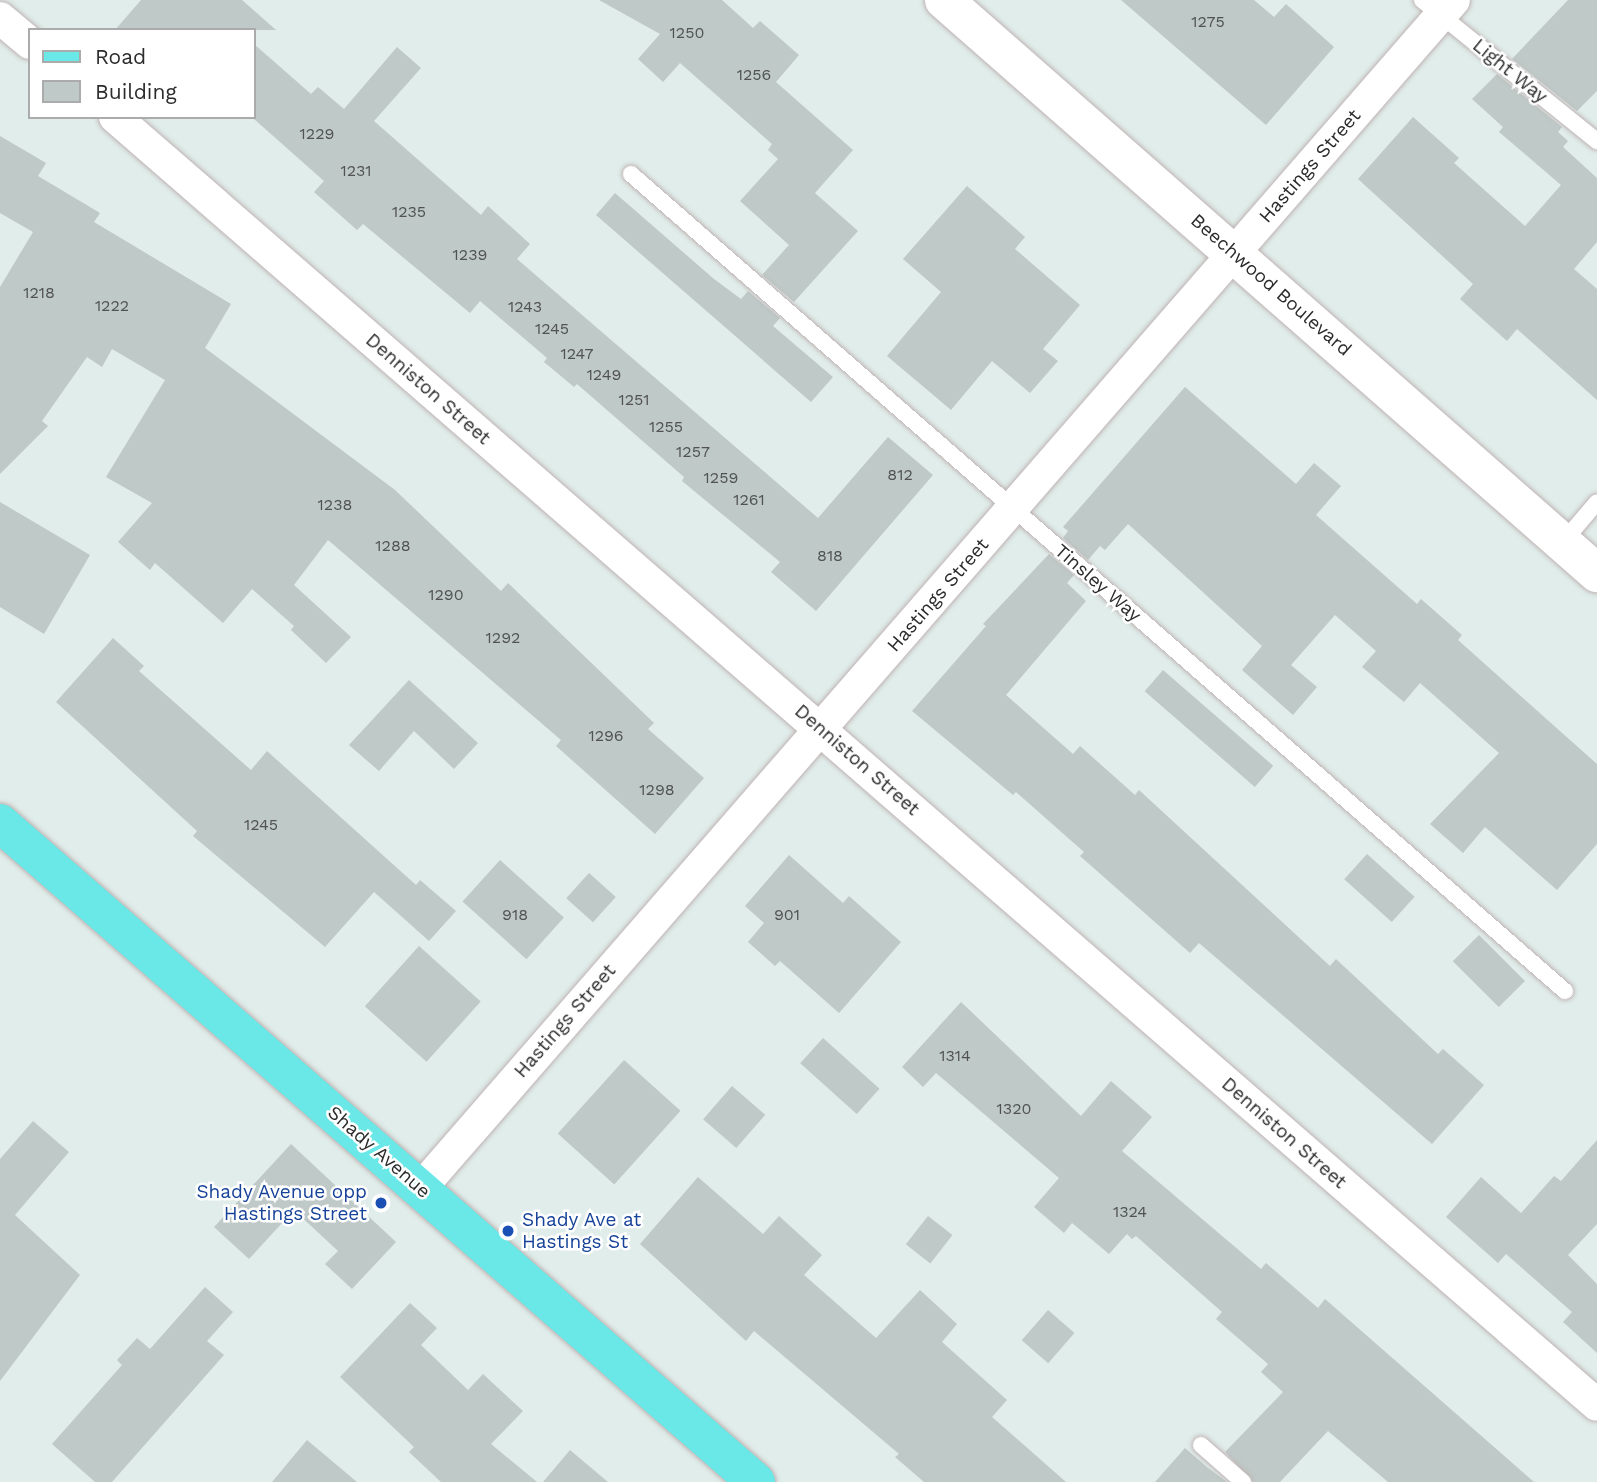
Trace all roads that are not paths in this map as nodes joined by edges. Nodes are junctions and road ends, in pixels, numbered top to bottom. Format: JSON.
{"nodes":[{"id":1,"x":944,"y":0,"type":"edge"},
{"id":2,"x":1439,"y":6,"type":"edge"},
{"id":3,"x":0,"y":18,"type":"edge"},
{"id":4,"x":28,"y":42,"type":"edge"},
{"id":5,"x":117,"y":119,"type":"edge"},
{"id":6,"x":1597,"y":141,"type":"edge"},
{"id":7,"x":631,"y":174,"type":"dead end"},
{"id":8,"x":1234,"y":252,"type":"junction"},
{"id":9,"x":1597,"y":502,"type":"edge"},
{"id":10,"x":1013,"y":508,"type":"junction"},
{"id":11,"x":1563,"y":542,"type":"junction"},
{"id":12,"x":1597,"y":573,"type":"edge"},
{"id":13,"x":822,"y":730,"type":"junction"},
{"id":14,"x":0,"y":823,"type":"edge"},
{"id":15,"x":1565,"y":991,"type":"dead end"},
{"id":16,"x":421,"y":1188,"type":"junction"},
{"id":17,"x":1597,"y":1405,"type":"edge"},
{"id":18,"x":1201,"y":1445,"type":"dead end"},
{"id":19,"x":756,"y":1482,"type":"edge"},
{"id":20,"x":1243,"y":1482,"type":"edge"}],
"edges":[{"from":1,"to":8,"type":"main road","name":"Beechwood Boulevard"},
{"from":2,"to":6,"type":"lane","name":"Light Way"},
{"from":2,"to":8,"type":"street","name":"Hastings Street"},
{"from":3,"to":4,"type":"street"},
{"from":5,"to":13,"type":"street","name":"Denniston Street"},
{"from":7,"to":10,"type":"lane","name":"Tinsley Way"},
{"from":8,"to":10,"type":"street","name":"Hastings Street"},
{"from":8,"to":11,"type":"main road","name":"Beechwood Boulevard"},
{"from":9,"to":11,"type":"lane"},
{"from":10,"to":13,"type":"street","name":"Hastings Street"},
{"from":10,"to":15,"type":"lane","name":"Tinsley Way"},
{"from":11,"to":12,"type":"main road","name":"Beechwood Boulevard"},
{"from":13,"to":16,"type":"street","name":"Hastings Street"},
{"from":13,"to":17,"type":"street","name":"Denniston Street"},
{"from":14,"to":16,"type":"main road","name":"Shady Avenue"},
{"from":16,"to":19,"type":"main road","name":"Shady Avenue"},
{"from":18,"to":20,"type":"lane"}]}
